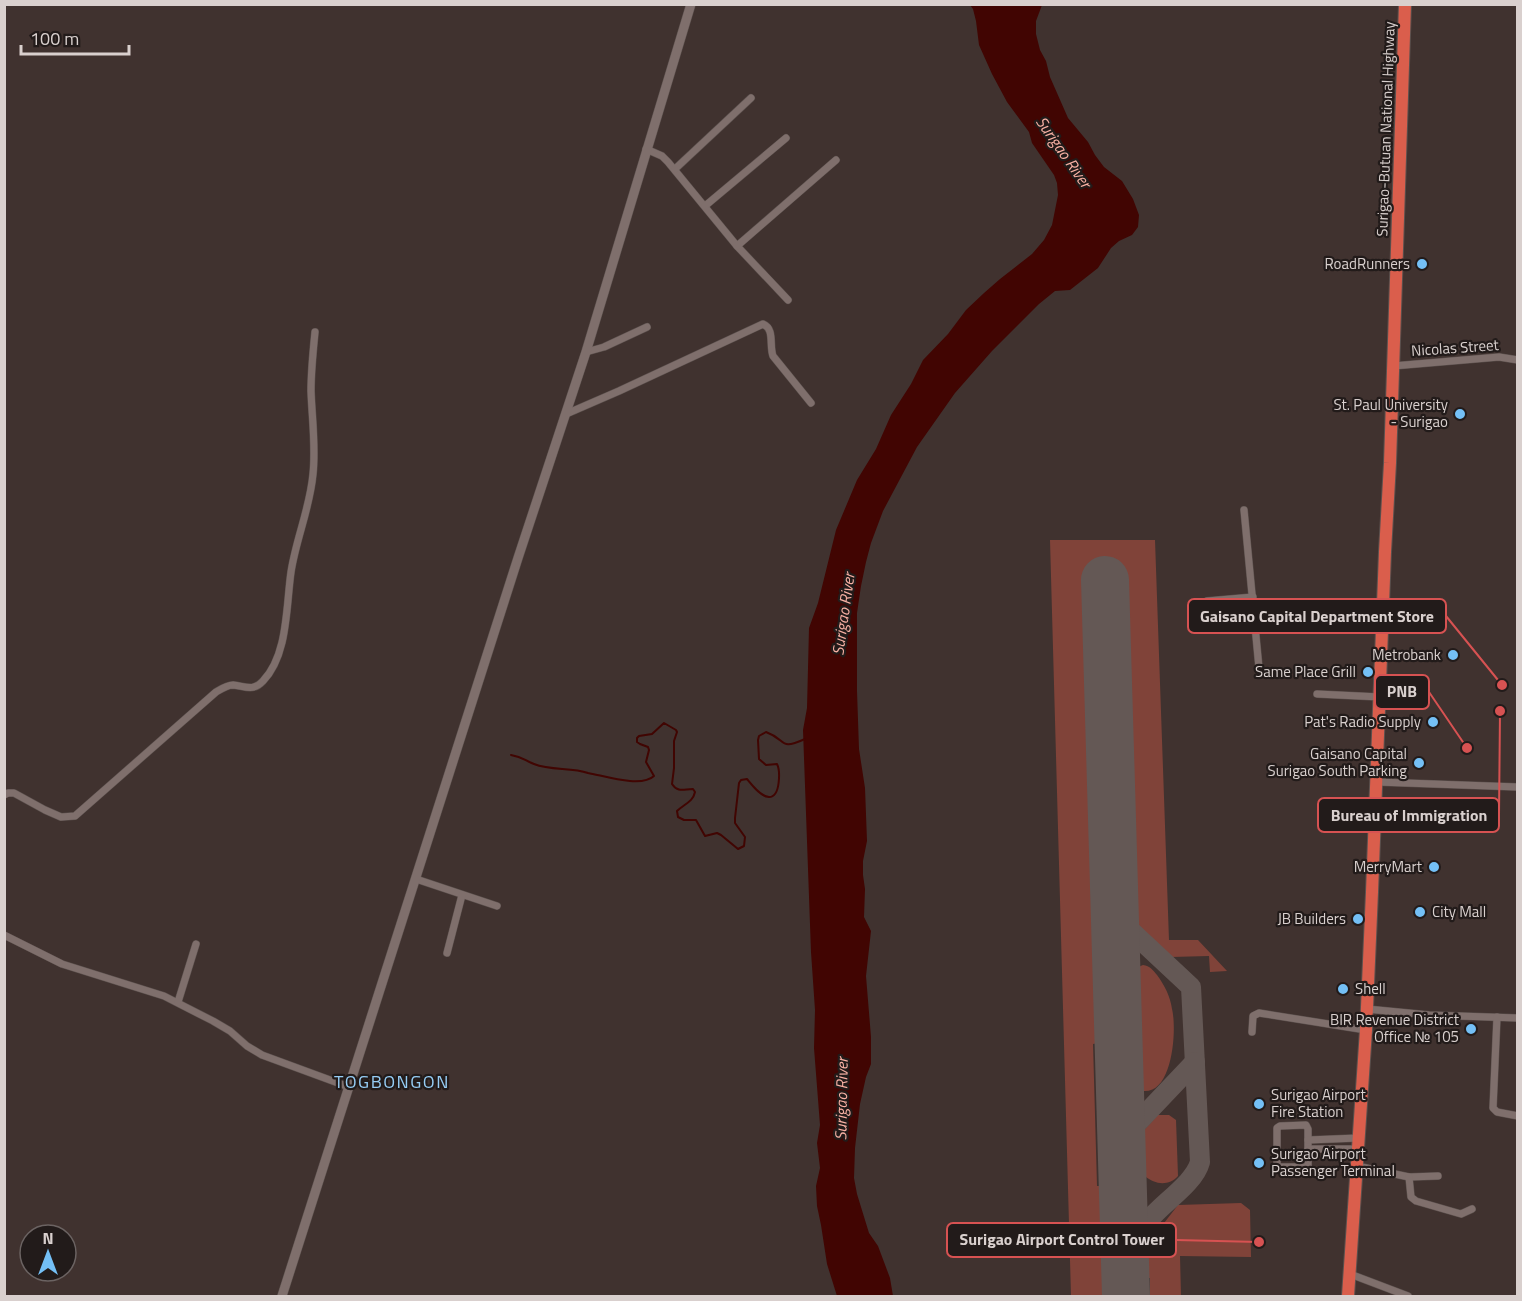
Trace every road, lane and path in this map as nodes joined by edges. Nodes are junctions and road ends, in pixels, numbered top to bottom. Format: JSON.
{"nodes":[{"id":1,"x":691,"y":4,"type":"edge"},
{"id":2,"x":1405,"y":4,"type":"edge"},
{"id":3,"x":751,"y":98,"type":"dead end"},
{"id":4,"x":786,"y":138,"type":"dead end"},
{"id":5,"x":646,"y":149,"type":"junction"},
{"id":6,"x":836,"y":160,"type":"dead end"},
{"id":7,"x":675,"y":169,"type":"junction"},
{"id":8,"x":705,"y":206,"type":"junction"},
{"id":9,"x":737,"y":246,"type":"junction"},
{"id":10,"x":788,"y":300,"type":"dead end"},
{"id":11,"x":647,"y":327,"type":"dead end"},
{"id":12,"x":315,"y":332,"type":"dead end"},
{"id":13,"x":586,"y":352,"type":"junction"},
{"id":14,"x":1518,"y":360,"type":"edge"},
{"id":15,"x":1393,"y":366,"type":"junction"},
{"id":16,"x":811,"y":403,"type":"dead end"},
{"id":17,"x":566,"y":414,"type":"junction"},
{"id":18,"x":1245,"y":510,"type":"dead end"},
{"id":19,"x":1254,"y":597,"type":"junction"},
{"id":20,"x":1208,"y":602,"type":"dead end"},
{"id":21,"x":1384,"y":608,"type":"junction"},
{"id":22,"x":1255,"y":622,"type":"junction"},
{"id":23,"x":1259,"y":668,"type":"dead end"},
{"id":24,"x":1317,"y":694,"type":"dead end"},
{"id":25,"x":1380,"y":697,"type":"junction"},
{"id":26,"x":1377,"y":782,"type":"junction"},
{"id":27,"x":1518,"y":787,"type":"edge"},
{"id":28,"x":4,"y":795,"type":"edge"},
{"id":29,"x":416,"y":879,"type":"junction"},
{"id":30,"x":462,"y":894,"type":"junction"},
{"id":31,"x":497,"y":906,"type":"dead end"},
{"id":32,"x":4,"y":935,"type":"edge"},
{"id":33,"x":196,"y":945,"type":"dead end"},
{"id":34,"x":447,"y":953,"type":"dead end"},
{"id":35,"x":178,"y":1002,"type":"junction"},
{"id":36,"x":1367,"y":1009,"type":"junction"},
{"id":37,"x":1497,"y":1017,"type":"junction"},
{"id":38,"x":1518,"y":1018,"type":"edge"},
{"id":39,"x":1366,"y":1030,"type":"junction"},
{"id":40,"x":1252,"y":1032,"type":"dead end"},
{"id":41,"x":349,"y":1087,"type":"junction"},
{"id":42,"x":1518,"y":1116,"type":"edge"},
{"id":43,"x":1308,"y":1140,"type":"junction"},
{"id":44,"x":1358,"y":1144,"type":"junction"},
{"id":45,"x":1308,"y":1149,"type":"junction"},
{"id":46,"x":1356,"y":1166,"type":"junction"},
{"id":47,"x":1438,"y":1176,"type":"dead end"},
{"id":48,"x":1409,"y":1177,"type":"junction"},
{"id":49,"x":1472,"y":1209,"type":"dead end"},
{"id":50,"x":1350,"y":1274,"type":"junction"},
{"id":51,"x":282,"y":1296,"type":"edge"},
{"id":52,"x":1348,"y":1296,"type":"edge"},
{"id":53,"x":1408,"y":1296,"type":"edge"}],
"edges":[{"from":1,"to":5,"type":"street"},
{"from":2,"to":15,"type":"highway","name":"Surigao-Butuan National Highway"},
{"from":3,"to":7,"type":"street"},
{"from":4,"to":8,"type":"street"},
{"from":5,"to":7,"type":"street"},
{"from":5,"to":13,"type":"street"},
{"from":6,"to":9,"type":"street"},
{"from":7,"to":8,"type":"street"},
{"from":8,"to":9,"type":"street"},
{"from":9,"to":10,"type":"street"},
{"from":11,"to":13,"type":"street"},
{"from":12,"to":28,"type":"street"},
{"from":13,"to":17,"type":"street"},
{"from":14,"to":15,"type":"street","name":"Nicolas Street"},
{"from":15,"to":21,"type":"highway","name":"Surigao-Butuan National Highway"},
{"from":16,"to":17,"type":"street"},
{"from":17,"to":29,"type":"street"},
{"from":18,"to":19,"type":"street"},
{"from":19,"to":20,"type":"street"},
{"from":19,"to":22,"type":"street"},
{"from":21,"to":22,"type":"street"},
{"from":21,"to":25,"type":"highway","name":"Surigao-Butuan National Highway"},
{"from":22,"to":23,"type":"street"},
{"from":24,"to":25,"type":"street"},
{"from":25,"to":26,"type":"highway","name":"Surigao-Butuan National Highway"},
{"from":26,"to":27,"type":"street"},
{"from":26,"to":36,"type":"highway","name":"Surigao-Butuan National Highway"},
{"from":29,"to":30,"type":"street"},
{"from":29,"to":41,"type":"street"},
{"from":30,"to":31,"type":"street"},
{"from":30,"to":34,"type":"street"},
{"from":32,"to":35,"type":"street"},
{"from":33,"to":35,"type":"street"},
{"from":35,"to":41,"type":"street"},
{"from":36,"to":37,"type":"street"},
{"from":36,"to":39,"type":"highway","name":"Surigao-Butuan National Highway"},
{"from":37,"to":38,"type":"street"},
{"from":37,"to":42,"type":"street"},
{"from":39,"to":40,"type":"street"},
{"from":39,"to":44,"type":"highway","name":"Surigao-Butuan National Highway"},
{"from":41,"to":51,"type":"street"},
{"from":43,"to":44,"type":"street"},
{"from":43,"to":45,"type":"street"},
{"from":43,"to":45,"type":"street"},
{"from":44,"to":45,"type":"street"},
{"from":44,"to":46,"type":"highway","name":"Surigao-Butuan National Highway"},
{"from":46,"to":48,"type":"street"},
{"from":46,"to":50,"type":"highway","name":"Surigao-Butuan National Highway"},
{"from":47,"to":48,"type":"street"},
{"from":48,"to":49,"type":"street"},
{"from":50,"to":52,"type":"highway","name":"Surigao-Butuan National Highway"},
{"from":50,"to":53,"type":"street"}]}
